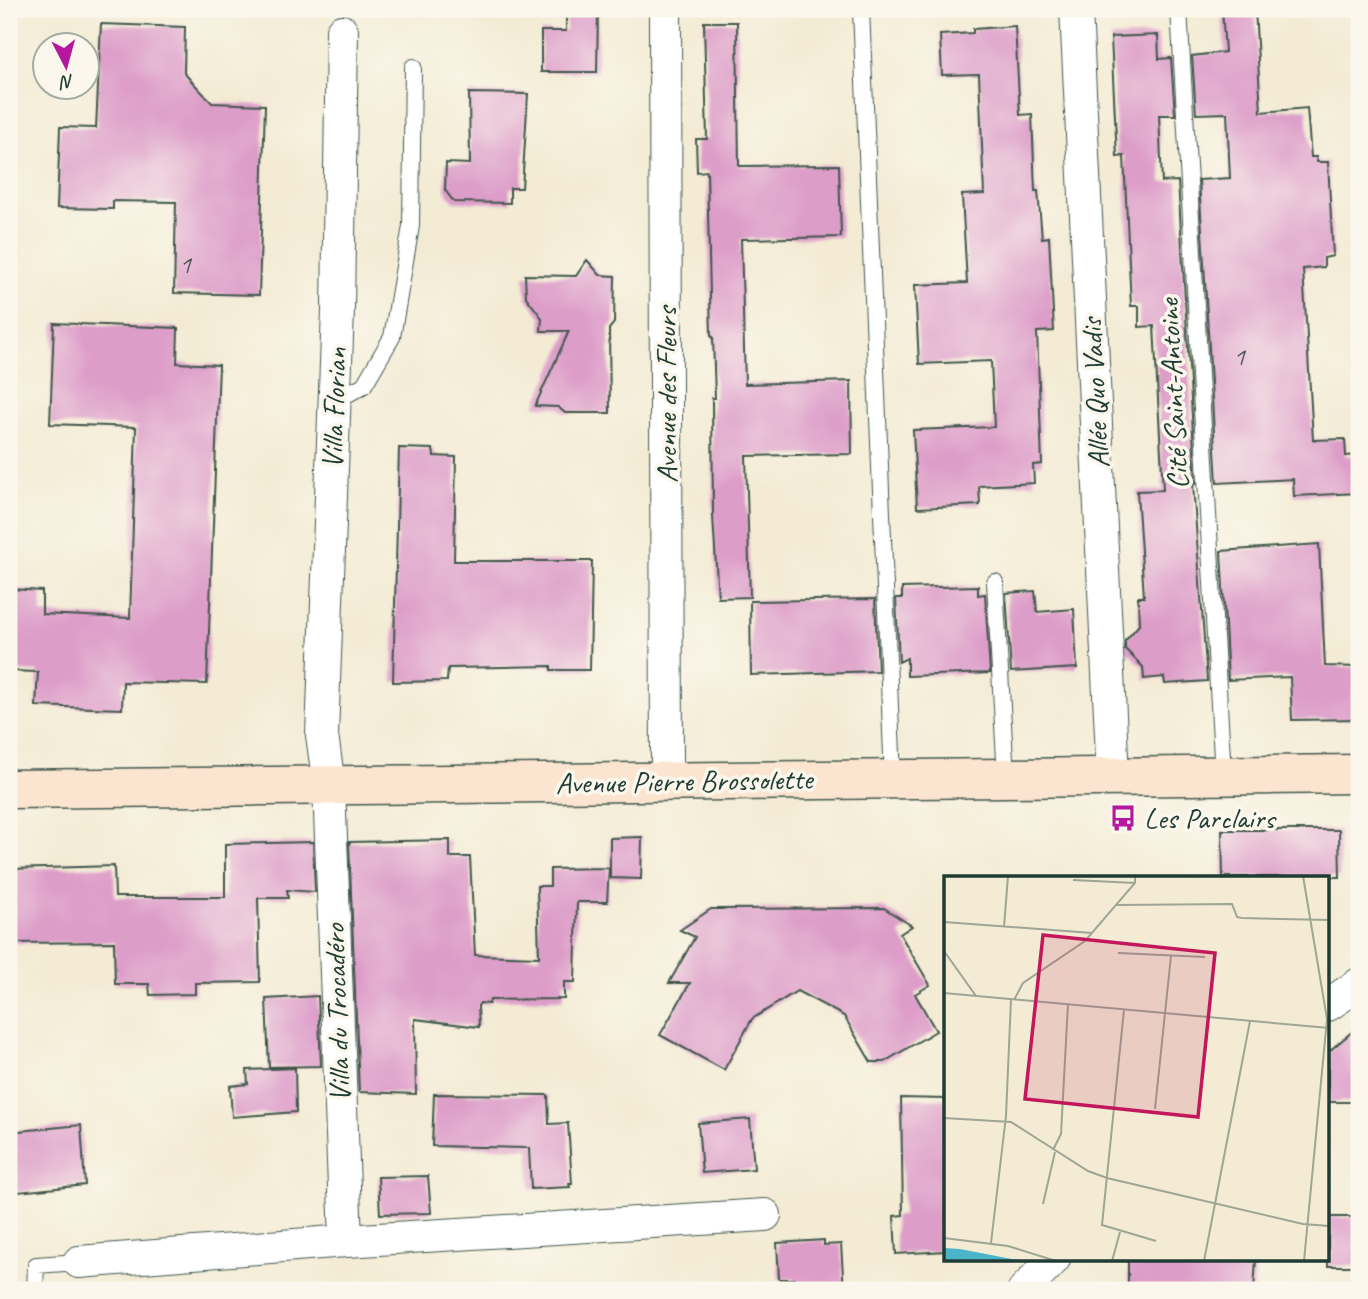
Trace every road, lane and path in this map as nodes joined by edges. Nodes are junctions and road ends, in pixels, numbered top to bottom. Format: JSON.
{"nodes":[{"id":1,"x":665,"y":9,"type":"edge"},
{"id":2,"x":861,"y":9,"type":"edge"},
{"id":3,"x":1076,"y":9,"type":"edge"},
{"id":4,"x":1179,"y":9,"type":"edge"},
{"id":5,"x":342,"y":31,"type":"dead end"},
{"id":6,"x":413,"y":67,"type":"dead end"},
{"id":7,"x":335,"y":401,"type":"junction"},
{"id":8,"x":995,"y":582,"type":"dead end"},
{"id":9,"x":1359,"y":774,"type":"edge"},
{"id":10,"x":1223,"y":776,"type":"junction"},
{"id":11,"x":1113,"y":777,"type":"junction"},
{"id":12,"x":1006,"y":778,"type":"junction"},
{"id":13,"x":893,"y":779,"type":"junction"},
{"id":14,"x":667,"y":781,"type":"junction"},
{"id":15,"x":328,"y":785,"type":"junction"},
{"id":16,"x":9,"y":789,"type":"edge"},
{"id":17,"x":1359,"y":984,"type":"edge"},
{"id":18,"x":1330,"y":1004,"type":"edge"},
{"id":19,"x":765,"y":1215,"type":"dead end"},
{"id":20,"x":346,"y":1241,"type":"junction"},
{"id":21,"x":1053,"y":1260,"type":"edge"},
{"id":22,"x":79,"y":1262,"type":"joint"},
{"id":23,"x":36,"y":1290,"type":"edge"},
{"id":24,"x":1024,"y":1290,"type":"edge"}],
"edges":[{"from":1,"to":14,"type":"street","name":"Avenue des Fleurs"},
{"from":2,"to":13,"type":"lane"},
{"from":3,"to":11,"type":"street","name":"Allée Quo Vadis"},
{"from":4,"to":10,"type":"lane","name":"Cité Saint-Antoine"},
{"from":5,"to":7,"type":"street","name":"Villa Florian"},
{"from":6,"to":7,"type":"lane"},
{"from":7,"to":15,"type":"street","name":"Villa Florian"},
{"from":8,"to":12,"type":"lane"},
{"from":9,"to":10,"type":"main road","name":"Avenue Pierre Brossolette"},
{"from":10,"to":11,"type":"main road","name":"Avenue Pierre Brossolette"},
{"from":11,"to":12,"type":"main road","name":"Avenue Pierre Brossolette"},
{"from":12,"to":13,"type":"main road","name":"Avenue Pierre Brossolette"},
{"from":13,"to":14,"type":"main road","name":"Avenue Pierre Brossolette"},
{"from":14,"to":15,"type":"main road","name":"Avenue Pierre Brossolette"},
{"from":15,"to":16,"type":"main road","name":"Avenue Pierre Brossolette"},
{"from":15,"to":20,"type":"street","name":"Villa du Trocadéro"},
{"from":17,"to":18,"type":"street"},
{"from":19,"to":20,"type":"street"},
{"from":20,"to":22,"type":"street"},
{"from":21,"to":24,"type":"street"},
{"from":22,"to":23,"type":"lane"}]}
